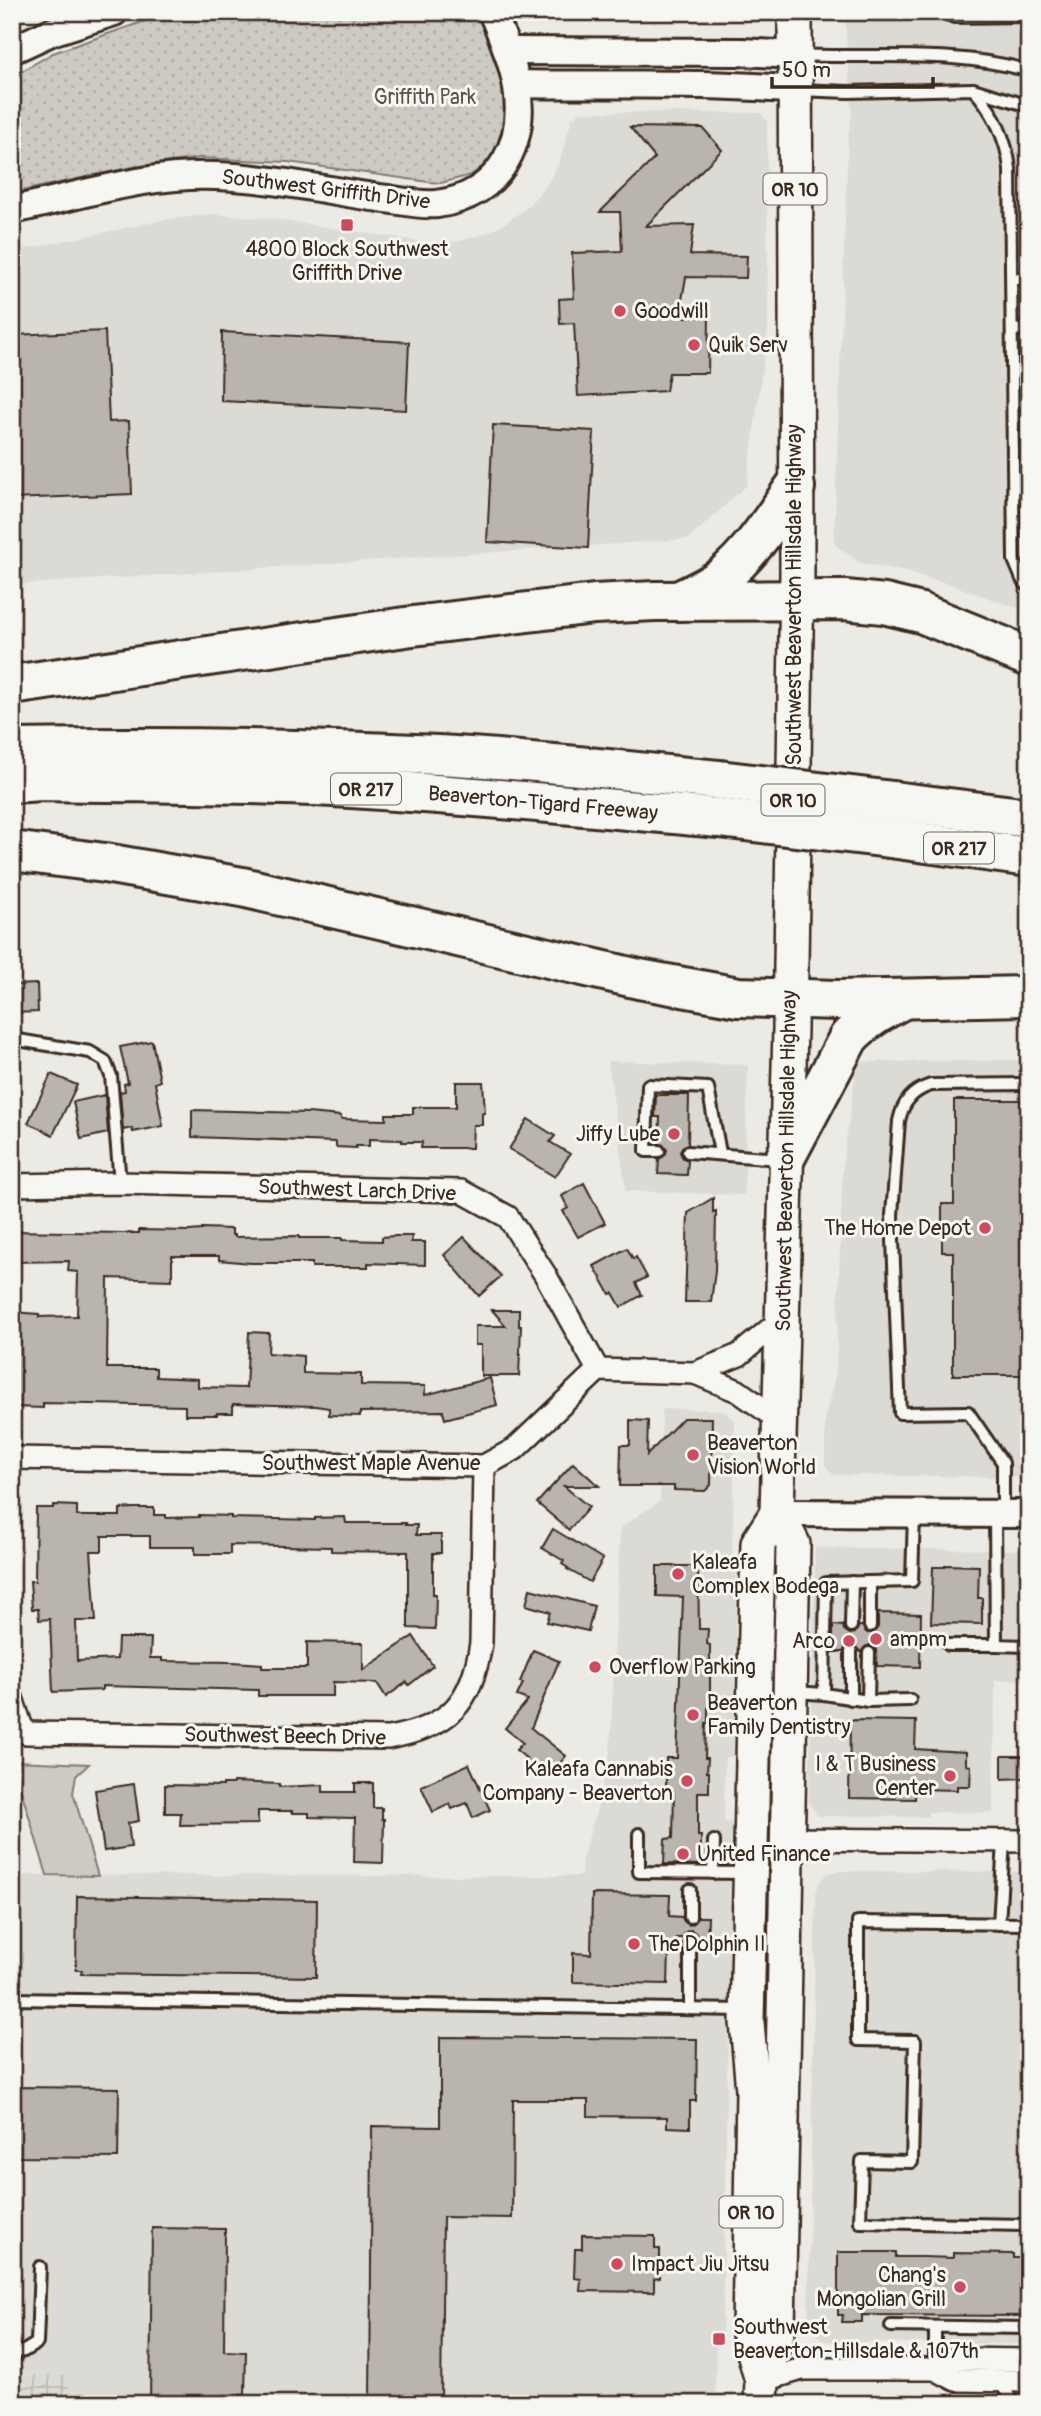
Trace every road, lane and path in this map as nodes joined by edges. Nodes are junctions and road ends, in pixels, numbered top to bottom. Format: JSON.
{"nodes":[{"id":1,"x":492,"y":12,"type":"edge"},
{"id":2,"x":795,"y":12,"type":"edge"},
{"id":3,"x":943,"y":12,"type":"edge"},
{"id":4,"x":105,"y":14,"type":"edge"},
{"id":5,"x":997,"y":14,"type":"edge"},
{"id":6,"x":1029,"y":16,"type":"edge"},
{"id":7,"x":12,"y":50,"type":"edge"},
{"id":8,"x":507,"y":51,"type":"junction"},
{"id":9,"x":795,"y":55,"type":"junction"},
{"id":10,"x":1029,"y":71,"type":"edge"},
{"id":11,"x":517,"y":84,"type":"junction"},
{"id":12,"x":973,"y":89,"type":"junction"},
{"id":13,"x":795,"y":90,"type":"junction"},
{"id":14,"x":1029,"y":106,"type":"edge"},
{"id":15,"x":12,"y":210,"type":"edge"},
{"id":16,"x":1012,"y":279,"type":"junction"},
{"id":17,"x":1029,"y":279,"type":"edge"},
{"id":18,"x":1029,"y":329,"type":"edge"},
{"id":19,"x":1012,"y":330,"type":"junction"},
{"id":20,"x":795,"y":487,"type":"junction"},
{"id":21,"x":1029,"y":587,"type":"edge"},
{"id":22,"x":796,"y":600,"type":"junction"},
{"id":23,"x":678,"y":601,"type":"junction"},
{"id":24,"x":1029,"y":657,"type":"edge"},
{"id":25,"x":12,"y":685,"type":"edge"},
{"id":26,"x":12,"y":749,"type":"edge"},
{"id":27,"x":12,"y":783,"type":"edge"},
{"id":28,"x":1029,"y":818,"type":"edge"},
{"id":29,"x":12,"y":850,"type":"edge"},
{"id":30,"x":1029,"y":857,"type":"edge"},
{"id":31,"x":1029,"y":996,"type":"edge"},
{"id":32,"x":906,"y":998,"type":"junction"},
{"id":33,"x":790,"y":999,"type":"junction"},
{"id":34,"x":12,"y":1039,"type":"edge"},
{"id":35,"x":1029,"y":1084,"type":"edge"},
{"id":36,"x":659,"y":1151,"type":"dead end"},
{"id":37,"x":688,"y":1152,"type":"dead end"},
{"id":38,"x":720,"y":1153,"type":"junction"},
{"id":39,"x":786,"y":1158,"type":"junction"},
{"id":40,"x":120,"y":1183,"type":"junction"},
{"id":41,"x":17,"y":1185,"type":"edge"},
{"id":42,"x":782,"y":1319,"type":"junction"},
{"id":43,"x":598,"y":1370,"type":"junction"},
{"id":44,"x":695,"y":1373,"type":"junction"},
{"id":45,"x":779,"y":1420,"type":"junction"},
{"id":46,"x":12,"y":1458,"type":"edge"},
{"id":47,"x":484,"y":1466,"type":"junction"},
{"id":48,"x":777,"y":1513,"type":"junction"},
{"id":49,"x":914,"y":1514,"type":"junction"},
{"id":50,"x":1009,"y":1514,"type":"edge"},
{"id":51,"x":852,"y":1582,"type":"junction"},
{"id":52,"x":870,"y":1582,"type":"junction"},
{"id":53,"x":801,"y":1583,"type":"junction"},
{"id":54,"x":825,"y":1583,"type":"junction"},
{"id":55,"x":851,"y":1626,"type":"dead end"},
{"id":56,"x":870,"y":1626,"type":"dead end"},
{"id":57,"x":949,"y":1645,"type":"dead end"},
{"id":58,"x":996,"y":1646,"type":"junction"},
{"id":59,"x":1029,"y":1646,"type":"edge"},
{"id":60,"x":851,"y":1652,"type":"dead end"},
{"id":61,"x":869,"y":1653,"type":"dead end"},
{"id":62,"x":789,"y":1692,"type":"junction"},
{"id":63,"x":824,"y":1694,"type":"junction"},
{"id":64,"x":12,"y":1698,"type":"edge"},
{"id":65,"x":851,"y":1699,"type":"junction"},
{"id":66,"x":910,"y":1700,"type":"dead end"},
{"id":67,"x":868,"y":1701,"type":"junction"},
{"id":68,"x":753,"y":1801,"type":"junction"},
{"id":69,"x":639,"y":1834,"type":"dead end"},
{"id":70,"x":786,"y":1839,"type":"junction"},
{"id":71,"x":714,"y":1841,"type":"dead end"},
{"id":72,"x":1004,"y":1841,"type":"junction"},
{"id":73,"x":1029,"y":1841,"type":"edge"},
{"id":74,"x":713,"y":1873,"type":"junction"},
{"id":75,"x":751,"y":1873,"type":"junction"},
{"id":76,"x":691,"y":1890,"type":"dead end"},
{"id":77,"x":690,"y":1917,"type":"dead end"},
{"id":78,"x":999,"y":1924,"type":"junction"},
{"id":79,"x":1029,"y":1924,"type":"edge"},
{"id":80,"x":690,"y":1938,"type":"dead end"},
{"id":81,"x":12,"y":1999,"type":"edge"},
{"id":82,"x":690,"y":2009,"type":"junction"},
{"id":83,"x":748,"y":2010,"type":"junction"},
{"id":84,"x":1029,"y":2224,"type":"edge"},
{"id":85,"x":40,"y":2267,"type":"dead end"},
{"id":86,"x":891,"y":2326,"type":"dead end"},
{"id":87,"x":935,"y":2327,"type":"junction"},
{"id":88,"x":1029,"y":2328,"type":"edge"},
{"id":89,"x":12,"y":2353,"type":"edge"},
{"id":90,"x":1029,"y":2360,"type":"edge"},
{"id":91,"x":935,"y":2369,"type":"junction"},
{"id":92,"x":988,"y":2381,"type":"junction"},
{"id":93,"x":1029,"y":2381,"type":"edge"},
{"id":94,"x":762,"y":2392,"type":"edge"},
{"id":95,"x":1015,"y":2404,"type":"edge"}],
"edges":[{"from":1,"to":8,"type":"street","name":"Southwest Griffith Drive"},
{"from":2,"to":9,"type":"main road","name":"Southwest Beaverton Hillsdale Highway","number":"OR 10"},
{"from":3,"to":5,"type":"lane"},
{"from":4,"to":7,"type":"street"},
{"from":5,"to":6,"type":"lane"},
{"from":8,"to":9,"type":"street"},
{"from":8,"to":11,"type":"street","name":"Southwest Griffith Drive"},
{"from":9,"to":10,"type":"lane"},
{"from":9,"to":13,"type":"main road","name":"Southwest Beaverton Hillsdale Highway","number":"OR 10"},
{"from":11,"to":13,"type":"street"},
{"from":11,"to":15,"type":"street","name":"Southwest Griffith Drive"},
{"from":12,"to":13,"type":"lane"},
{"from":12,"to":14,"type":"lane"},
{"from":12,"to":16,"type":"lane"},
{"from":13,"to":20,"type":"main road","name":"Southwest Beaverton Hillsdale Highway","number":"OR 10"},
{"from":16,"to":17,"type":"lane"},
{"from":16,"to":19,"type":"lane"},
{"from":18,"to":19,"type":"lane"},
{"from":19,"to":21,"type":"lane"},
{"from":20,"to":22,"type":"main road","name":"Southwest Beaverton Hillsdale Highway","number":"OR 10"},
{"from":20,"to":23,"type":"highway"},
{"from":22,"to":23,"type":"highway"},
{"from":22,"to":24,"type":"highway"},
{"from":22,"to":33,"type":"main road","name":"Southwest Beaverton Hillsdale Highway","number":"OR 10"},
{"from":23,"to":25,"type":"highway"},
{"from":26,"to":28,"type":"highway","name":"Beaverton-Tigard Freeway","number":"OR 217","bridge":true},
{"from":27,"to":30,"type":"highway","name":"Beaverton-Tigard Freeway","number":"OR 217","bridge":true},
{"from":29,"to":33,"type":"highway"},
{"from":31,"to":32,"type":"highway"},
{"from":32,"to":33,"type":"highway"},
{"from":32,"to":39,"type":"highway"},
{"from":33,"to":39,"type":"main road","name":"Southwest Beaverton Hillsdale Highway","number":"OR 10"},
{"from":34,"to":40,"type":"lane"},
{"from":35,"to":50,"type":"lane"},
{"from":36,"to":38,"type":"lane"},
{"from":37,"to":38,"type":"lane"},
{"from":38,"to":39,"type":"lane"},
{"from":39,"to":42,"type":"main road","name":"Southwest Beaverton Hillsdale Highway","number":"OR 10"},
{"from":40,"to":41,"type":"street","name":"Southwest Larch Drive"},
{"from":40,"to":43,"type":"street","name":"Southwest Larch Drive"},
{"from":42,"to":44,"type":"street"},
{"from":42,"to":45,"type":"main road","name":"Southwest Beaverton Hillsdale Highway","number":"OR 10"},
{"from":43,"to":44,"type":"street"},
{"from":43,"to":47,"type":"street","name":"Southwest Maple Avenue"},
{"from":44,"to":45,"type":"street"},
{"from":45,"to":48,"type":"main road","name":"Southwest Beaverton Hillsdale Highway","number":"OR 10"},
{"from":46,"to":47,"type":"street","name":"Southwest Maple Avenue"},
{"from":47,"to":64,"type":"street","name":"Southwest Beech Drive"},
{"from":48,"to":49,"type":"street"},
{"from":48,"to":53,"type":"main road","name":"Southwest Beaverton Hillsdale Highway","number":"OR 10"},
{"from":48,"to":68,"type":"main road","number":"OR 10"},
{"from":49,"to":50,"type":"street"},
{"from":49,"to":52,"type":"lane"},
{"from":50,"to":58,"type":"lane"},
{"from":51,"to":52,"type":"lane"},
{"from":51,"to":54,"type":"lane"},
{"from":51,"to":55,"type":"lane"},
{"from":52,"to":56,"type":"lane"},
{"from":53,"to":54,"type":"lane"},
{"from":53,"to":62,"type":"main road","name":"Southwest Beaverton Hillsdale Highway","number":"OR 10"},
{"from":54,"to":63,"type":"lane"},
{"from":57,"to":58,"type":"lane"},
{"from":58,"to":59,"type":"lane"},
{"from":60,"to":65,"type":"lane"},
{"from":61,"to":67,"type":"lane"},
{"from":62,"to":63,"type":"lane"},
{"from":62,"to":70,"type":"main road","name":"Southwest Beaverton Hillsdale Highway","number":"OR 10"},
{"from":63,"to":65,"type":"lane"},
{"from":65,"to":67,"type":"lane"},
{"from":66,"to":67,"type":"lane"},
{"from":68,"to":70,"type":"main road"},
{"from":68,"to":75,"type":"main road","number":"OR 10"},
{"from":69,"to":74,"type":"lane"},
{"from":70,"to":72,"type":"street"},
{"from":70,"to":94,"type":"main road","name":"Southwest Beaverton Hillsdale Highway","number":"OR 10"},
{"from":71,"to":74,"type":"lane"},
{"from":72,"to":73,"type":"street"},
{"from":72,"to":78,"type":"lane"},
{"from":74,"to":75,"type":"lane"},
{"from":75,"to":83,"type":"main road","number":"OR 10"},
{"from":76,"to":77,"type":"lane"},
{"from":78,"to":79,"type":"lane"},
{"from":78,"to":84,"type":"lane"},
{"from":80,"to":82,"type":"lane"},
{"from":81,"to":82,"type":"lane"},
{"from":82,"to":83,"type":"lane"},
{"from":83,"to":94,"type":"main road","number":"OR 10"},
{"from":85,"to":89,"type":"lane"},
{"from":86,"to":87,"type":"lane"},
{"from":87,"to":88,"type":"lane"},
{"from":87,"to":91,"type":"lane"},
{"from":90,"to":91,"type":"street"},
{"from":91,"to":92,"type":"street"},
{"from":91,"to":94,"type":"street"},
{"from":92,"to":93,"type":"street"},
{"from":92,"to":95,"type":"lane"}]}
